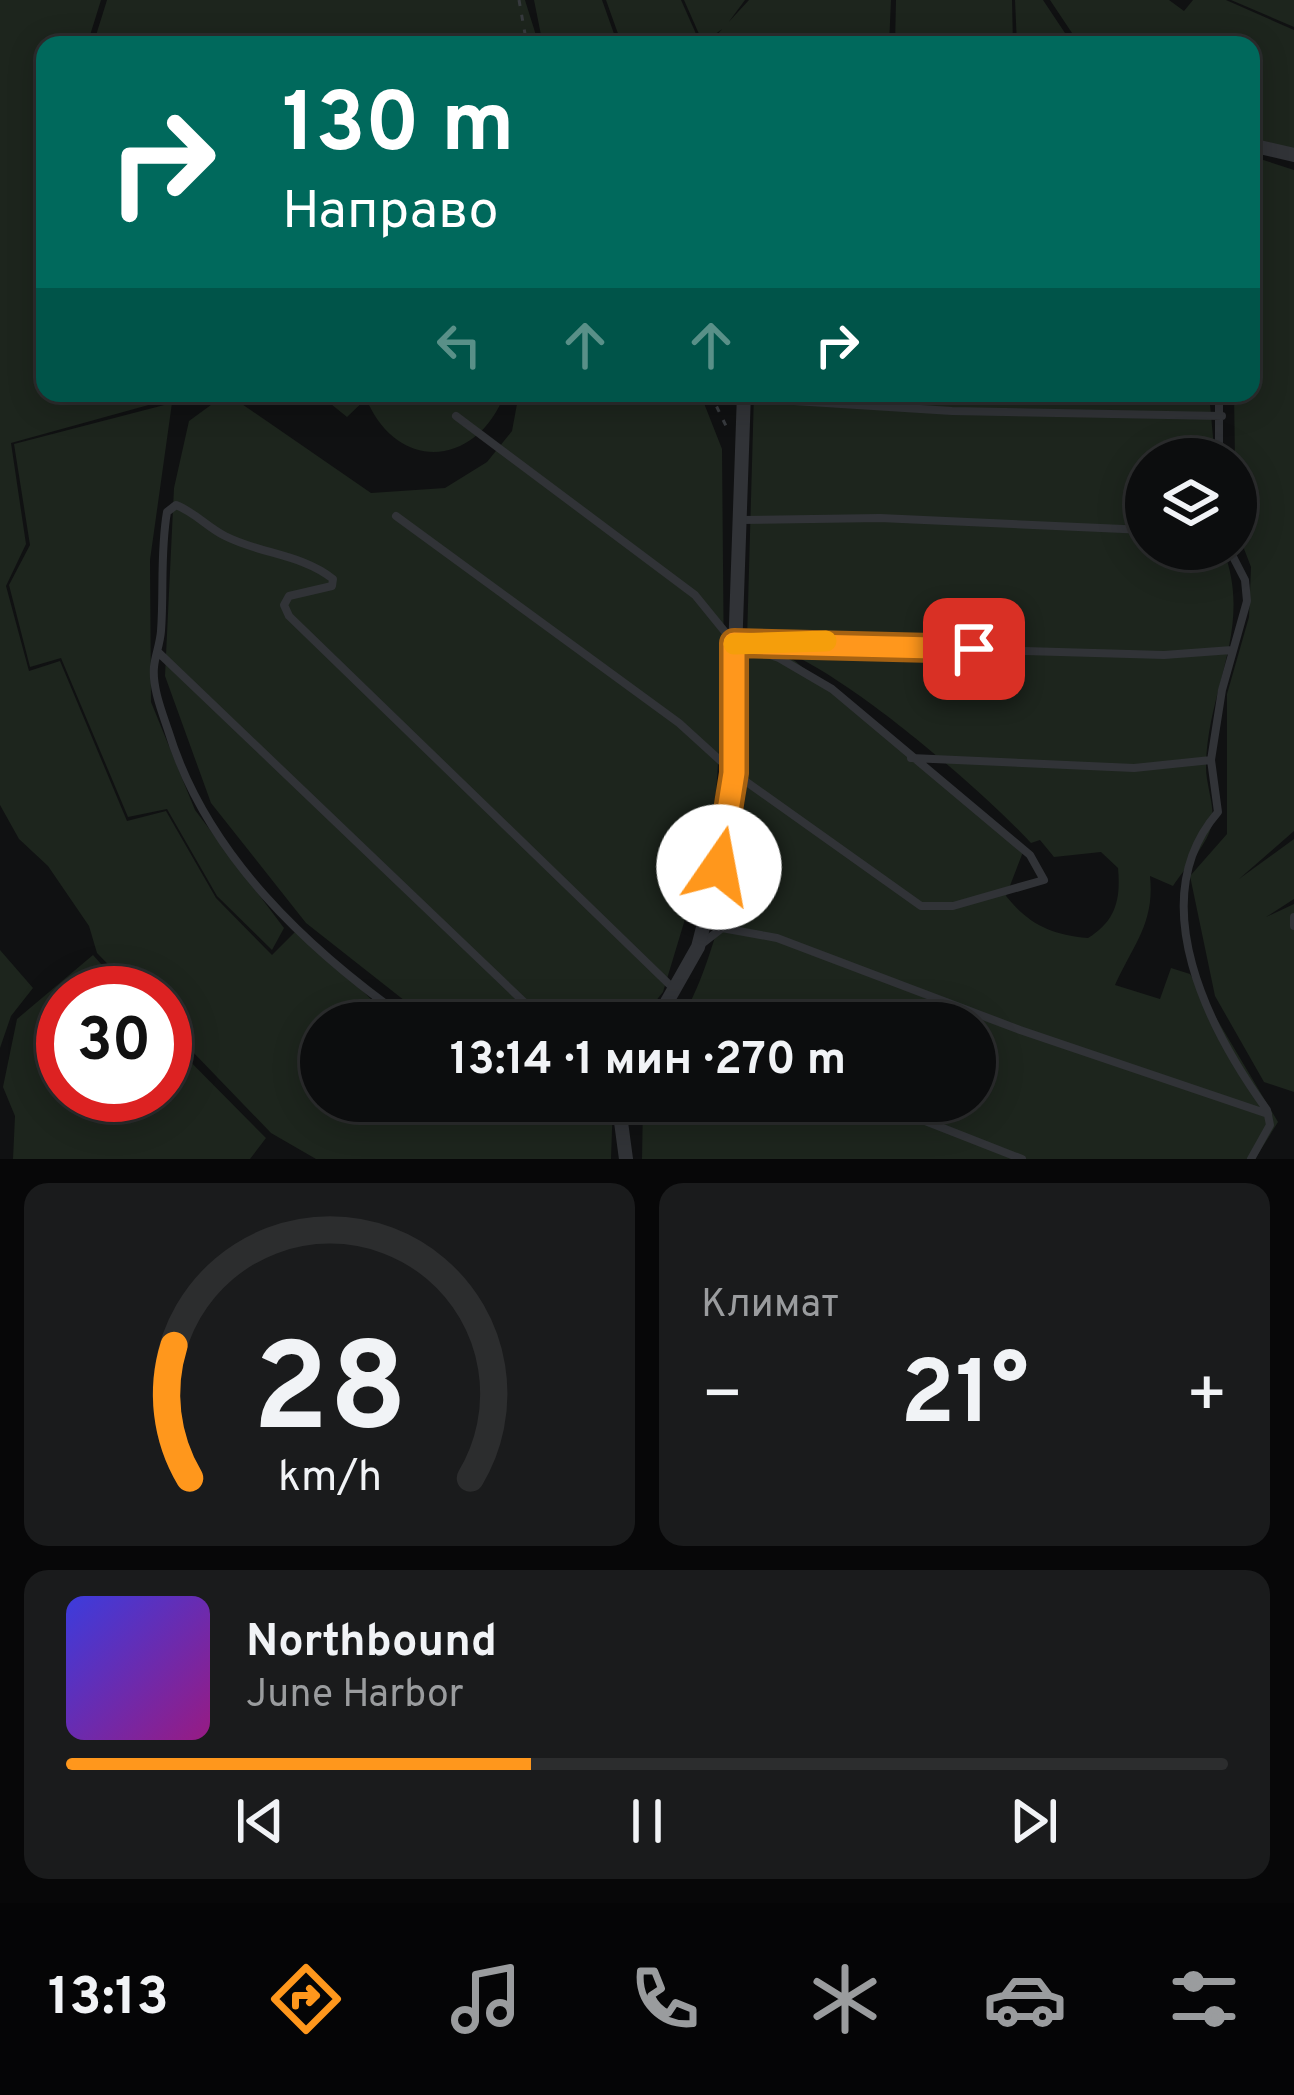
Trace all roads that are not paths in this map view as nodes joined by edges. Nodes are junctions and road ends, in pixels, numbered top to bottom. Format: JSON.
{"nodes":[{"id":1,"x":1260,"y":147,"type":"edge"},
{"id":2,"x":1294,"y":155,"type":"edge"},
{"id":3,"x":743,"y":402,"type":"edge"},
{"id":4,"x":834,"y":402,"type":"edge"},
{"id":5,"x":1220,"y":402,"type":"edge"},
{"id":6,"x":456,"y":416,"type":"dead end"},
{"id":7,"x":1222,"y":416,"type":"junction"},
{"id":8,"x":1221,"y":438,"type":"edge"},
{"id":9,"x":396,"y":516,"type":"dead end"},
{"id":10,"x":738,"y":520,"type":"junction"},
{"id":11,"x":1125,"y":530,"type":"edge"},
{"id":12,"x":1240,"y":570,"type":"edge"},
{"id":13,"x":734,"y":643,"type":"junction"},
{"id":14,"x":1232,"y":650,"type":"junction"},
{"id":15,"x":159,"y":653,"type":"junction"},
{"id":16,"x":910,"y":758,"type":"junction"},
{"id":17,"x":1211,"y":760,"type":"junction"},
{"id":18,"x":734,"y":773,"type":"junction"},
{"id":19,"x":698,"y":947,"type":"junction"},
{"id":20,"x":676,"y":991,"type":"junction"},
{"id":21,"x":384,"y":1002,"type":"edge"},
{"id":22,"x":524,"y":1002,"type":"edge"},
{"id":23,"x":669,"y":1002,"type":"edge"},
{"id":24,"x":1268,"y":1114,"type":"junction"},
{"id":25,"x":621,"y":1122,"type":"edge"},
{"id":26,"x":928,"y":1122,"type":"edge"},
{"id":27,"x":626,"y":1159,"type":"edge"},
{"id":28,"x":1022,"y":1159,"type":"edge"},
{"id":29,"x":1251,"y":1159,"type":"edge"}],
"edges":[{"from":1,"to":2,"type":"street"},
{"from":3,"to":10,"type":"street"},
{"from":4,"to":7,"type":"lane"},
{"from":5,"to":7,"type":"lane"},
{"from":6,"to":13,"type":"lane"},
{"from":7,"to":8,"type":"lane"},
{"from":9,"to":18,"type":"lane"},
{"from":10,"to":11,"type":"lane"},
{"from":10,"to":13,"type":"street"},
{"from":12,"to":14,"type":"lane"},
{"from":13,"to":14,"type":"lane"},
{"from":13,"to":16,"type":"lane"},
{"from":13,"to":18,"type":"street"},
{"from":14,"to":17,"type":"lane"},
{"from":15,"to":20,"type":"lane"},
{"from":15,"to":21,"type":"lane"},
{"from":15,"to":22,"type":"lane"},
{"from":16,"to":17,"type":"lane"},
{"from":16,"to":18,"type":"lane"},
{"from":17,"to":24,"type":"lane"},
{"from":18,"to":19,"type":"street"},
{"from":19,"to":20,"type":"street"},
{"from":19,"to":24,"type":"lane"},
{"from":20,"to":23,"type":"street"},
{"from":24,"to":29,"type":"lane"},
{"from":25,"to":27,"type":"street"},
{"from":26,"to":28,"type":"lane"}]}
